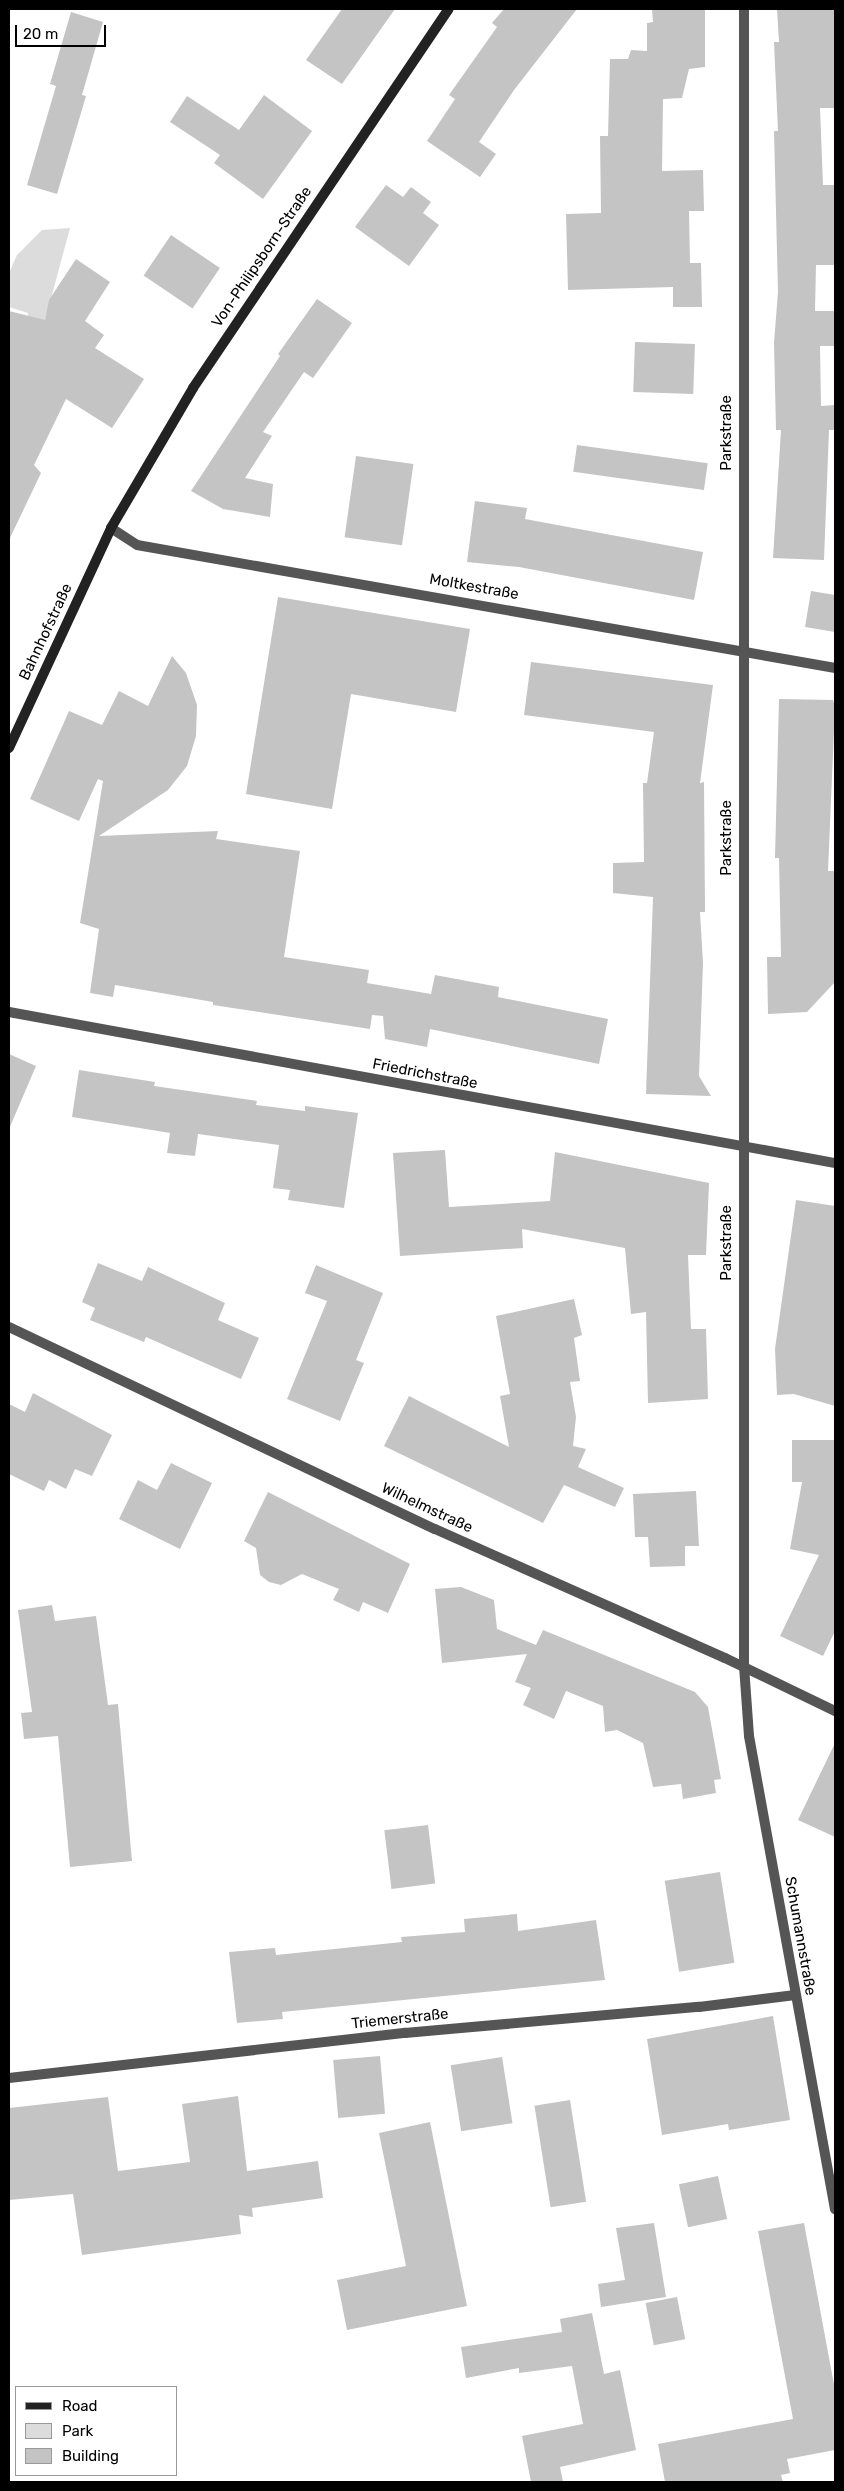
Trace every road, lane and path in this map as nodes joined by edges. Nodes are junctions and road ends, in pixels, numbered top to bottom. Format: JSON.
{"nodes":[{"id":1,"x":449,"y":9,"type":"edge"},
{"id":2,"x":744,"y":9,"type":"edge"},
{"id":3,"x":111,"y":528,"type":"junction"},
{"id":4,"x":742,"y":651,"type":"junction"},
{"id":5,"x":835,"y":668,"type":"edge"},
{"id":6,"x":9,"y":748,"type":"edge"},
{"id":7,"x":9,"y":1012,"type":"edge"},
{"id":8,"x":743,"y":1148,"type":"junction"},
{"id":9,"x":835,"y":1163,"type":"edge"},
{"id":10,"x":9,"y":1327,"type":"edge"},
{"id":11,"x":744,"y":1666,"type":"junction"},
{"id":12,"x":835,"y":1711,"type":"edge"},
{"id":13,"x":795,"y":1995,"type":"junction"},
{"id":14,"x":9,"y":2078,"type":"edge"},
{"id":15,"x":835,"y":2209,"type":"edge"}],
"edges":[{"from":1,"to":3,"type":"main road","name":"Von-Philipsborn-Straße"},
{"from":2,"to":4,"type":"street","name":"Parkstraße"},
{"from":3,"to":4,"type":"street","name":"Moltkestraße"},
{"from":3,"to":6,"type":"main road","name":"Bahnhofstraße"},
{"from":4,"to":5,"type":"street","name":"Moltkestraße"},
{"from":4,"to":8,"type":"street","name":"Parkstraße"},
{"from":7,"to":8,"type":"street","name":"Friedrichstraße"},
{"from":8,"to":9,"type":"street","name":"Friedrichstraße"},
{"from":8,"to":11,"type":"street","name":"Parkstraße"},
{"from":10,"to":11,"type":"street","name":"Wilhelmstraße"},
{"from":11,"to":12,"type":"street","name":"Wilhelmstraße"},
{"from":11,"to":13,"type":"street","name":"Schumannstraße"},
{"from":13,"to":14,"type":"street","name":"Triemerstraße"},
{"from":13,"to":15,"type":"street","name":"Schumannstraße"}]}
